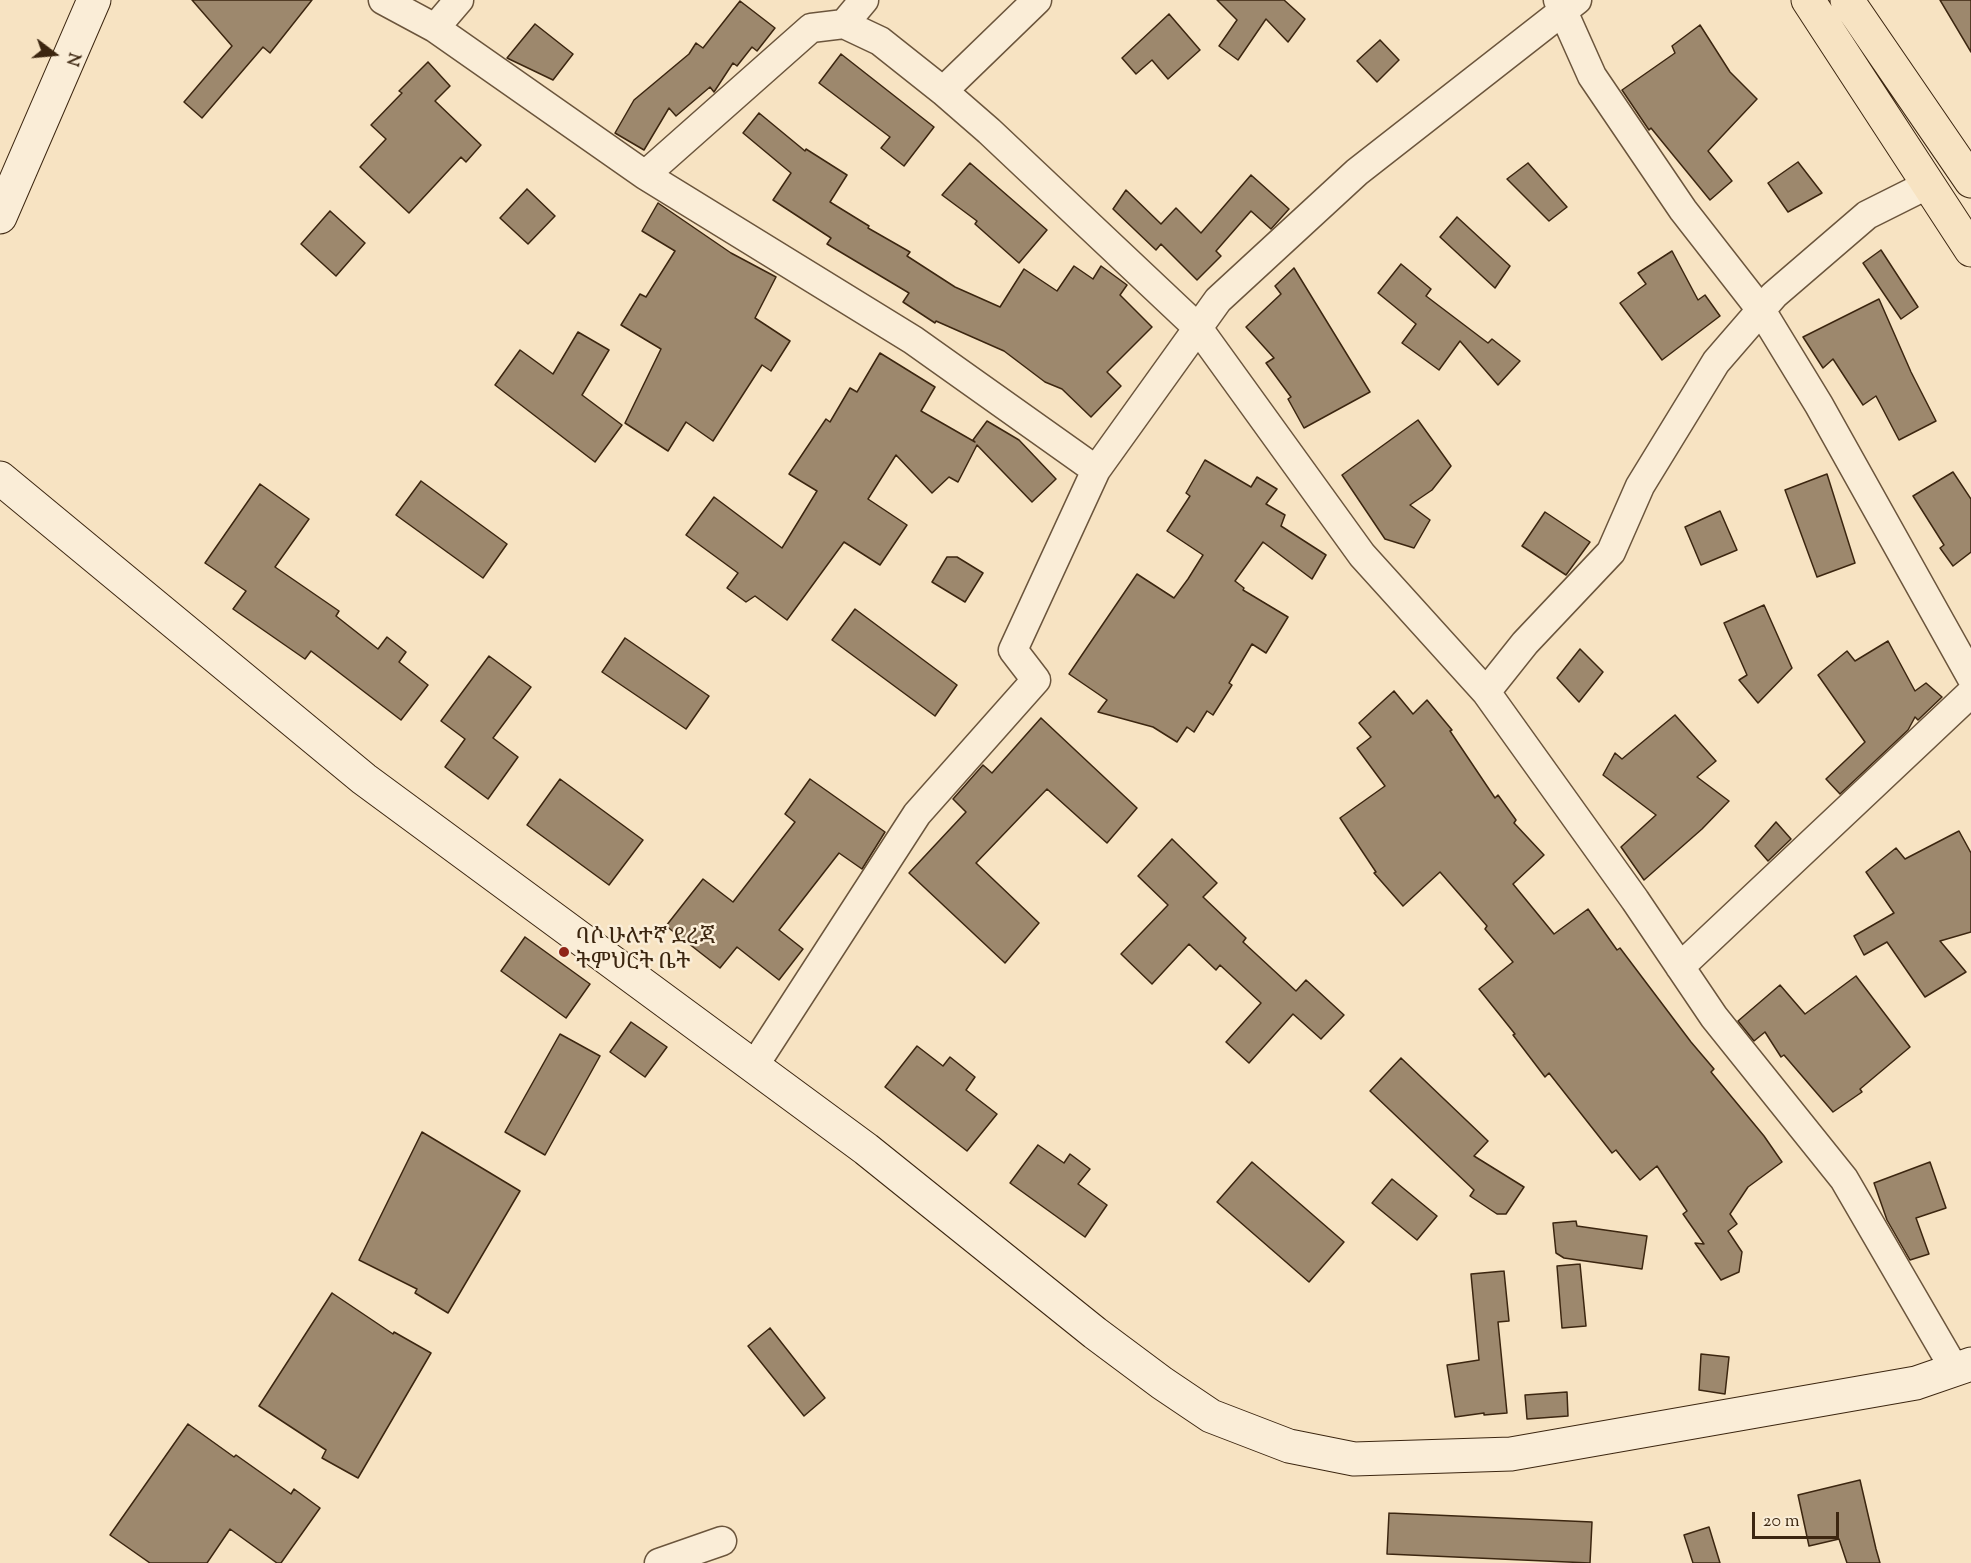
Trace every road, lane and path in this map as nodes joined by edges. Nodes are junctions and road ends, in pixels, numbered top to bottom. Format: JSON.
{"nodes":[{"id":1,"x":94,"y":0,"type":"edge"},
{"id":2,"x":383,"y":0,"type":"edge"},
{"id":3,"x":459,"y":0,"type":"edge"},
{"id":4,"x":864,"y":0,"type":"edge"},
{"id":5,"x":1037,"y":0,"type":"edge"},
{"id":6,"x":1808,"y":0,"type":"edge"},
{"id":7,"x":1847,"y":0,"type":"edge"},
{"id":8,"x":1566,"y":3,"type":"edge"},
{"id":9,"x":844,"y":24,"type":"junction"},
{"id":10,"x":435,"y":28,"type":"junction"},
{"id":11,"x":943,"y":90,"type":"junction"},
{"id":12,"x":645,"y":175,"type":"junction"},
{"id":13,"x":1971,"y":181,"type":"edge"},
{"id":14,"x":1929,"y":184,"type":"junction"},
{"id":15,"x":0,"y":217,"type":"edge"},
{"id":16,"x":1971,"y":250,"type":"edge"},
{"id":17,"x":1761,"y":310,"type":"junction"},
{"id":18,"x":1198,"y":328,"type":"junction"},
{"id":19,"x":1096,"y":470,"type":"junction"},
{"id":20,"x":0,"y":478,"type":"edge"},
{"id":21,"x":1971,"y":677,"type":"edge"},
{"id":22,"x":1486,"y":693,"type":"junction"},
{"id":23,"x":1971,"y":693,"type":"edge"},
{"id":24,"x":1680,"y":967,"type":"junction"},
{"id":25,"x":754,"y":1066,"type":"junction"},
{"id":26,"x":1963,"y":1367,"type":"edge"},
{"id":27,"x":722,"y":1541,"type":"dead end"},
{"id":28,"x":659,"y":1563,"type":"edge"}],
"edges":[{"from":1,"to":15,"type":"street"},
{"from":2,"to":10,"type":"street"},
{"from":3,"to":10,"type":"street"},
{"from":4,"to":9,"type":"street"},
{"from":5,"to":11,"type":"street"},
{"from":6,"to":14,"type":"highway"},
{"from":7,"to":13,"type":"highway"},
{"from":8,"to":17,"type":"street"},
{"from":8,"to":18,"type":"street"},
{"from":9,"to":11,"type":"street"},
{"from":9,"to":12,"type":"street"},
{"from":10,"to":12,"type":"street"},
{"from":11,"to":18,"type":"street"},
{"from":12,"to":19,"type":"street"},
{"from":14,"to":16,"type":"highway"},
{"from":14,"to":17,"type":"street"},
{"from":17,"to":21,"type":"street"},
{"from":17,"to":22,"type":"street"},
{"from":18,"to":19,"type":"street"},
{"from":18,"to":22,"type":"street"},
{"from":19,"to":25,"type":"street"},
{"from":20,"to":25,"type":"street"},
{"from":22,"to":24,"type":"street"},
{"from":23,"to":24,"type":"street"},
{"from":24,"to":26,"type":"street"},
{"from":25,"to":26,"type":"street"},
{"from":27,"to":28,"type":"street"}]}
